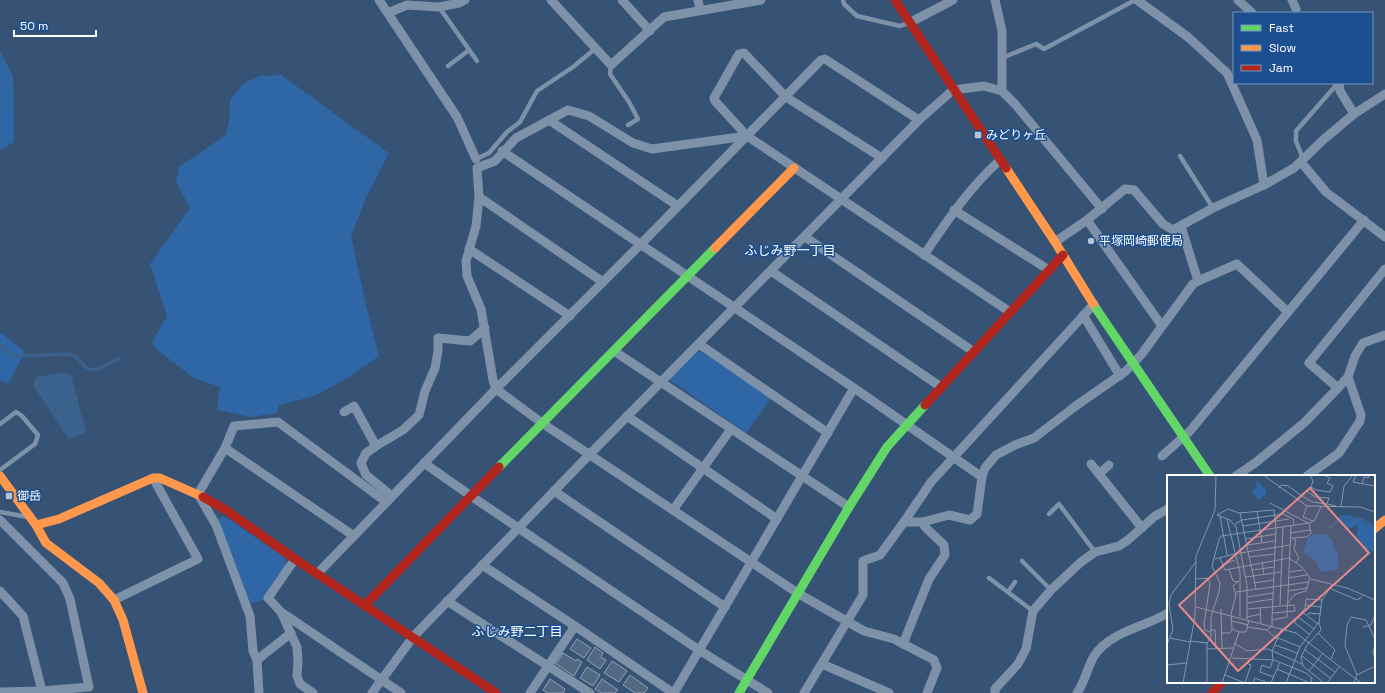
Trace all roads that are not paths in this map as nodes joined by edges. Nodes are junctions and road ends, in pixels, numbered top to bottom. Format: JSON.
{"nodes":[{"id":1,"x":379,"y":0,"type":"edge"},
{"id":2,"x":465,"y":0,"type":"edge"},
{"id":3,"x":551,"y":0,"type":"edge"},
{"id":4,"x":622,"y":0,"type":"edge"},
{"id":5,"x":698,"y":0,"type":"edge"},
{"id":6,"x":755,"y":0,"type":"edge"},
{"id":7,"x":843,"y":0,"type":"edge"},
{"id":8,"x":895,"y":0,"type":"edge"},
{"id":9,"x":953,"y":0,"type":"edge"},
{"id":10,"x":995,"y":0,"type":"edge"},
{"id":11,"x":1136,"y":0,"type":"edge"},
{"id":12,"x":1238,"y":0,"type":"edge"},
{"id":13,"x":418,"y":3,"type":"edge"},
{"id":14,"x":438,"y":7,"type":"junction"},
{"id":15,"x":700,"y":10,"type":"junction"},
{"id":16,"x":1251,"y":12,"type":"edge"},
{"id":17,"x":388,"y":13,"type":"junction"},
{"id":18,"x":909,"y":22,"type":"junction"},
{"id":19,"x":650,"y":31,"type":"junction"},
{"id":20,"x":596,"y":48,"type":"junction"},
{"id":21,"x":469,"y":50,"type":"junction"},
{"id":22,"x":1002,"y":58,"type":"junction"},
{"id":23,"x":477,"y":61,"type":"dead end"},
{"id":24,"x":611,"y":65,"type":"junction"},
{"id":25,"x":448,"y":66,"type":"dead end"},
{"id":26,"x":1233,"y":82,"type":"edge"},
{"id":27,"x":1234,"y":84,"type":"edge"},
{"id":28,"x":1337,"y":84,"type":"edge"},
{"id":29,"x":1338,"y":84,"type":"edge"},
{"id":30,"x":954,"y":90,"type":"junction"},
{"id":31,"x":1002,"y":91,"type":"junction"},
{"id":32,"x":1385,"y":94,"type":"edge"},
{"id":33,"x":786,"y":97,"type":"junction"},
{"id":34,"x":1354,"y":114,"type":"junction"},
{"id":35,"x":549,"y":120,"type":"junction"},
{"id":36,"x":919,"y":120,"type":"junction"},
{"id":37,"x":628,"y":125,"type":"dead end"},
{"id":38,"x":747,"y":136,"type":"junction"},
{"id":39,"x":502,"y":151,"type":"junction"},
{"id":40,"x":1180,"y":156,"type":"dead end"},
{"id":41,"x":882,"y":158,"type":"junction"},
{"id":42,"x":1000,"y":160,"type":"junction"},
{"id":43,"x":1302,"y":160,"type":"junction"},
{"id":44,"x":477,"y":163,"type":"junction"},
{"id":45,"x":794,"y":168,"type":"junction"},
{"id":46,"x":1264,"y":185,"type":"junction"},
{"id":47,"x":479,"y":197,"type":"junction"},
{"id":48,"x":841,"y":199,"type":"junction"},
{"id":49,"x":678,"y":206,"type":"junction"},
{"id":50,"x":1213,"y":208,"type":"junction"},
{"id":51,"x":1102,"y":209,"type":"junction"},
{"id":52,"x":954,"y":210,"type":"junction"},
{"id":53,"x":1087,"y":220,"type":"junction"},
{"id":54,"x":1364,"y":220,"type":"junction"},
{"id":55,"x":1181,"y":226,"type":"junction"},
{"id":56,"x":805,"y":236,"type":"junction"},
{"id":57,"x":1385,"y":237,"type":"edge"},
{"id":58,"x":1055,"y":242,"type":"junction"},
{"id":59,"x":641,"y":244,"type":"junction"},
{"id":60,"x":469,"y":249,"type":"junction"},
{"id":61,"x":924,"y":255,"type":"junction"},
{"id":62,"x":1063,"y":255,"type":"junction"},
{"id":63,"x":1385,"y":269,"type":"edge"},
{"id":64,"x":1049,"y":270,"type":"junction"},
{"id":65,"x":770,"y":271,"type":"junction"},
{"id":66,"x":688,"y":276,"type":"junction"},
{"id":67,"x":1198,"y":280,"type":"junction"},
{"id":68,"x":604,"y":282,"type":"junction"},
{"id":69,"x":1095,"y":307,"type":"junction"},
{"id":70,"x":735,"y":308,"type":"junction"},
{"id":71,"x":1010,"y":312,"type":"junction"},
{"id":72,"x":1288,"y":312,"type":"junction"},
{"id":73,"x":1083,"y":315,"type":"junction"},
{"id":74,"x":570,"y":316,"type":"junction"},
{"id":75,"x":1162,"y":326,"type":"junction"},
{"id":76,"x":485,"y":328,"type":"junction"},
{"id":77,"x":1385,"y":335,"type":"edge"},
{"id":78,"x":699,"y":344,"type":"junction"},
{"id":79,"x":614,"y":351,"type":"junction"},
{"id":80,"x":974,"y":352,"type":"junction"},
{"id":81,"x":1120,"y":376,"type":"junction"},
{"id":82,"x":1348,"y":377,"type":"junction"},
{"id":83,"x":661,"y":382,"type":"junction"},
{"id":84,"x":941,"y":387,"type":"junction"},
{"id":85,"x":854,"y":388,"type":"junction"},
{"id":86,"x":1338,"y":388,"type":"junction"},
{"id":87,"x":496,"y":389,"type":"junction"},
{"id":88,"x":344,"y":412,"type":"dead end"},
{"id":89,"x":627,"y":416,"type":"junction"},
{"id":90,"x":542,"y":423,"type":"junction"},
{"id":91,"x":0,"y":424,"type":"edge"},
{"id":92,"x":908,"y":424,"type":"junction"},
{"id":93,"x":731,"y":429,"type":"junction"},
{"id":94,"x":828,"y":433,"type":"junction"},
{"id":95,"x":376,"y":446,"type":"junction"},
{"id":96,"x":225,"y":448,"type":"junction"},
{"id":97,"x":589,"y":455,"type":"junction"},
{"id":98,"x":953,"y":456,"type":"junction"},
{"id":99,"x":1162,"y":456,"type":"dead end"},
{"id":100,"x":424,"y":463,"type":"junction"},
{"id":101,"x":1091,"y":464,"type":"dead end"},
{"id":102,"x":1109,"y":465,"type":"dead end"},
{"id":103,"x":703,"y":468,"type":"junction"},
{"id":104,"x":0,"y":470,"type":"edge"},
{"id":105,"x":1099,"y":474,"type":"junction"},
{"id":106,"x":1209,"y":475,"type":"edge"},
{"id":107,"x":1237,"y":475,"type":"edge"},
{"id":108,"x":1308,"y":475,"type":"edge"},
{"id":109,"x":0,"y":476,"type":"edge"},
{"id":110,"x":802,"y":476,"type":"junction"},
{"id":111,"x":982,"y":477,"type":"junction"},
{"id":112,"x":153,"y":478,"type":"junction"},
{"id":113,"x":554,"y":491,"type":"junction"},
{"id":114,"x":198,"y":494,"type":"junction"},
{"id":115,"x":470,"y":496,"type":"junction"},
{"id":116,"x":389,"y":499,"type":"junction"},
{"id":117,"x":849,"y":507,"type":"junction"},
{"id":118,"x":673,"y":510,"type":"junction"},
{"id":119,"x":1167,"y":510,"type":"edge"},
{"id":120,"x":0,"y":512,"type":"edge"},
{"id":121,"x":1049,"y":514,"type":"dead end"},
{"id":122,"x":777,"y":519,"type":"junction"},
{"id":123,"x":0,"y":520,"type":"edge"},
{"id":124,"x":1385,"y":520,"type":"edge"},
{"id":125,"x":34,"y":521,"type":"junction"},
{"id":126,"x":904,"y":522,"type":"junction"},
{"id":127,"x":923,"y":522,"type":"junction"},
{"id":128,"x":518,"y":528,"type":"junction"},
{"id":129,"x":1142,"y":528,"type":"junction"},
{"id":130,"x":1375,"y":528,"type":"edge"},
{"id":131,"x":354,"y":536,"type":"junction"},
{"id":132,"x":1096,"y":552,"type":"junction"},
{"id":133,"x":295,"y":559,"type":"junction"},
{"id":134,"x":1022,"y":561,"type":"dead end"},
{"id":135,"x":751,"y":562,"type":"junction"},
{"id":136,"x":482,"y":565,"type":"junction"},
{"id":137,"x":318,"y":573,"type":"junction"},
{"id":138,"x":989,"y":578,"type":"dead end"},
{"id":139,"x":1015,"y":582,"type":"dead end"},
{"id":140,"x":1052,"y":590,"type":"junction"},
{"id":141,"x":0,"y":591,"type":"edge"},
{"id":142,"x":1008,"y":592,"type":"junction"},
{"id":143,"x":799,"y":594,"type":"junction"},
{"id":144,"x":114,"y":600,"type":"junction"},
{"id":145,"x":447,"y":601,"type":"junction"},
{"id":146,"x":365,"y":605,"type":"junction"},
{"id":147,"x":725,"y":607,"type":"junction"},
{"id":148,"x":1033,"y":611,"type":"junction"},
{"id":149,"x":281,"y":612,"type":"junction"},
{"id":150,"x":1167,"y":614,"type":"edge"},
{"id":151,"x":847,"y":622,"type":"junction"},
{"id":152,"x":575,"y":626,"type":"junction"},
{"id":153,"x":291,"y":633,"type":"junction"},
{"id":154,"x":413,"y":637,"type":"junction"},
{"id":155,"x":903,"y":644,"type":"junction"},
{"id":156,"x":700,"y":650,"type":"junction"},
{"id":157,"x":257,"y":660,"type":"junction"},
{"id":158,"x":822,"y":664,"type":"junction"},
{"id":159,"x":548,"y":666,"type":"junction"},
{"id":160,"x":381,"y":680,"type":"junction"},
{"id":161,"x":747,"y":680,"type":"junction"},
{"id":162,"x":1221,"y":683,"type":"edge"},
{"id":163,"x":42,"y":690,"type":"junction"},
{"id":164,"x":90,"y":690,"type":"edge"},
{"id":165,"x":0,"y":692,"type":"edge"},
{"id":166,"x":143,"y":693,"type":"edge"},
{"id":167,"x":259,"y":693,"type":"edge"},
{"id":168,"x":313,"y":693,"type":"edge"},
{"id":169,"x":372,"y":693,"type":"edge"},
{"id":170,"x":401,"y":693,"type":"edge"},
{"id":171,"x":496,"y":693,"type":"edge"},
{"id":172,"x":530,"y":693,"type":"edge"},
{"id":173,"x":590,"y":693,"type":"edge"},
{"id":174,"x":674,"y":693,"type":"edge"},
{"id":175,"x":739,"y":693,"type":"edge"},
{"id":176,"x":768,"y":693,"type":"edge"},
{"id":177,"x":804,"y":693,"type":"edge"},
{"id":178,"x":889,"y":693,"type":"edge"},
{"id":179,"x":927,"y":693,"type":"edge"},
{"id":180,"x":995,"y":693,"type":"edge"},
{"id":181,"x":1077,"y":693,"type":"edge"},
{"id":182,"x":1212,"y":693,"type":"edge"}],
"edges":[{"from":1,"to":17,"type":"street"},
{"from":2,"to":14,"type":"street"},
{"from":3,"to":20,"type":"street"},
{"from":4,"to":19,"type":"street"},
{"from":5,"to":15,"type":"street"},
{"from":6,"to":15,"type":"street"},
{"from":7,"to":18,"type":"lane"},
{"from":8,"to":18,"type":"street"},
{"from":9,"to":18,"type":"street"},
{"from":10,"to":22,"type":"street"},
{"from":11,"to":22,"type":"lane"},
{"from":11,"to":26,"type":"street"},
{"from":12,"to":16,"type":"street"},
{"from":13,"to":14,"type":"street"},
{"from":13,"to":17,"type":"street"},
{"from":14,"to":21,"type":"lane"},
{"from":15,"to":19,"type":"street"},
{"from":17,"to":44,"type":"street"},
{"from":18,"to":30,"type":"street"},
{"from":19,"to":24,"type":"street"},
{"from":20,"to":24,"type":"street"},
{"from":20,"to":44,"type":"lane"},
{"from":21,"to":23,"type":"lane"},
{"from":21,"to":25,"type":"lane"},
{"from":22,"to":31,"type":"street"},
{"from":24,"to":37,"type":"lane"},
{"from":27,"to":46,"type":"street"},
{"from":28,"to":43,"type":"lane"},
{"from":29,"to":34,"type":"street"},
{"from":30,"to":31,"type":"street"},
{"from":30,"to":36,"type":"street"},
{"from":30,"to":42,"type":"street"},
{"from":31,"to":51,"type":"street"},
{"from":32,"to":34,"type":"street"},
{"from":33,"to":36,"type":"street"},
{"from":33,"to":38,"type":"street"},
{"from":33,"to":38,"type":"street"},
{"from":33,"to":41,"type":"street"},
{"from":34,"to":43,"type":"street"},
{"from":35,"to":38,"type":"street"},
{"from":35,"to":39,"type":"street"},
{"from":35,"to":49,"type":"street"},
{"from":36,"to":41,"type":"street"},
{"from":38,"to":45,"type":"street"},
{"from":38,"to":49,"type":"street"},
{"from":39,"to":44,"type":"street"},
{"from":39,"to":59,"type":"street"},
{"from":40,"to":50,"type":"lane"},
{"from":41,"to":48,"type":"street"},
{"from":42,"to":52,"type":"street"},
{"from":42,"to":58,"type":"street"},
{"from":43,"to":46,"type":"street"},
{"from":43,"to":54,"type":"street"},
{"from":44,"to":47,"type":"street"},
{"from":45,"to":48,"type":"street"},
{"from":45,"to":66,"type":"street"},
{"from":46,"to":50,"type":"street"},
{"from":47,"to":60,"type":"street"},
{"from":47,"to":68,"type":"street"},
{"from":48,"to":56,"type":"street"},
{"from":48,"to":61,"type":"street"},
{"from":49,"to":59,"type":"street"},
{"from":50,"to":55,"type":"street"},
{"from":51,"to":53,"type":"street"},
{"from":51,"to":55,"type":"street"},
{"from":52,"to":61,"type":"street"},
{"from":52,"to":64,"type":"street"},
{"from":53,"to":58,"type":"street"},
{"from":53,"to":75,"type":"street"},
{"from":54,"to":57,"type":"street"},
{"from":54,"to":72,"type":"street"},
{"from":55,"to":67,"type":"street"},
{"from":56,"to":65,"type":"street"},
{"from":56,"to":80,"type":"street"},
{"from":58,"to":62,"type":"street"},
{"from":59,"to":66,"type":"street"},
{"from":59,"to":68,"type":"street"},
{"from":60,"to":74,"type":"street"},
{"from":60,"to":76,"type":"street"},
{"from":61,"to":71,"type":"street"},
{"from":62,"to":64,"type":"street"},
{"from":62,"to":69,"type":"street"},
{"from":63,"to":86,"type":"street"},
{"from":64,"to":71,"type":"street"},
{"from":65,"to":70,"type":"street"},
{"from":65,"to":84,"type":"street"},
{"from":66,"to":70,"type":"street"},
{"from":66,"to":79,"type":"street"},
{"from":67,"to":72,"type":"street"},
{"from":67,"to":75,"type":"street"},
{"from":68,"to":74,"type":"street"},
{"from":69,"to":73,"type":"street"},
{"from":69,"to":106,"type":"street","bridge":true},
{"from":70,"to":78,"type":"street"},
{"from":70,"to":85,"type":"street"},
{"from":71,"to":80,"type":"street"},
{"from":72,"to":99,"type":"street"},
{"from":73,"to":81,"type":"street"},
{"from":73,"to":98,"type":"street"},
{"from":74,"to":87,"type":"street"},
{"from":75,"to":81,"type":"street"},
{"from":76,"to":87,"type":"street"},
{"from":76,"to":95,"type":"street"},
{"from":77,"to":82,"type":"street"},
{"from":78,"to":83,"type":"street"},
{"from":78,"to":94,"type":"street"},
{"from":79,"to":83,"type":"street"},
{"from":79,"to":90,"type":"street"},
{"from":80,"to":84,"type":"street"},
{"from":81,"to":111,"type":"street"},
{"from":82,"to":86,"type":"street"},
{"from":82,"to":108,"type":"street"},
{"from":83,"to":89,"type":"street"},
{"from":83,"to":93,"type":"street"},
{"from":84,"to":92,"type":"street"},
{"from":85,"to":92,"type":"street"},
{"from":85,"to":94,"type":"street"},
{"from":86,"to":107,"type":"street"},
{"from":87,"to":90,"type":"street"},
{"from":87,"to":100,"type":"street"},
{"from":88,"to":95,"type":"street"},
{"from":89,"to":97,"type":"street"},
{"from":89,"to":103,"type":"street"},
{"from":90,"to":97,"type":"street"},
{"from":90,"to":115,"type":"street"},
{"from":91,"to":104,"type":"lane"},
{"from":92,"to":98,"type":"street"},
{"from":92,"to":117,"type":"street"},
{"from":93,"to":103,"type":"street"},
{"from":93,"to":110,"type":"street"},
{"from":94,"to":110,"type":"street"},
{"from":95,"to":116,"type":"street"},
{"from":96,"to":114,"type":"street"},
{"from":96,"to":116,"type":"street"},
{"from":96,"to":131,"type":"street"},
{"from":97,"to":113,"type":"street"},
{"from":97,"to":118,"type":"street"},
{"from":98,"to":111,"type":"street"},
{"from":98,"to":126,"type":"street"},
{"from":100,"to":115,"type":"street"},
{"from":100,"to":116,"type":"street"},
{"from":101,"to":105,"type":"street"},
{"from":102,"to":105,"type":"street"},
{"from":103,"to":118,"type":"street"},
{"from":103,"to":122,"type":"street"},
{"from":105,"to":129,"type":"street"},
{"from":109,"to":125,"type":"street"},
{"from":110,"to":117,"type":"street"},
{"from":110,"to":122,"type":"street"},
{"from":111,"to":127,"type":"street"},
{"from":112,"to":114,"type":"street"},
{"from":112,"to":125,"type":"street"},
{"from":112,"to":144,"type":"street"},
{"from":113,"to":128,"type":"street"},
{"from":113,"to":147,"type":"street"},
{"from":114,"to":133,"type":"street"},
{"from":114,"to":157,"type":"street"},
{"from":115,"to":128,"type":"street"},
{"from":115,"to":146,"type":"street"},
{"from":116,"to":131,"type":"street"},
{"from":117,"to":143,"type":"street"},
{"from":118,"to":135,"type":"street"},
{"from":119,"to":129,"type":"street"},
{"from":120,"to":125,"type":"lane"},
{"from":121,"to":132,"type":"lane"},
{"from":122,"to":135,"type":"street"},
{"from":123,"to":164,"type":"street"},
{"from":124,"to":130,"type":"street"},
{"from":125,"to":144,"type":"street"},
{"from":126,"to":127,"type":"street"},
{"from":126,"to":151,"type":"street"},
{"from":127,"to":155,"type":"street"},
{"from":128,"to":136,"type":"street"},
{"from":128,"to":156,"type":"street"},
{"from":129,"to":132,"type":"street"},
{"from":131,"to":137,"type":"street"},
{"from":132,"to":140,"type":"street"},
{"from":133,"to":137,"type":"street"},
{"from":133,"to":149,"type":"street"},
{"from":134,"to":140,"type":"lane"},
{"from":135,"to":143,"type":"street"},
{"from":135,"to":147,"type":"street"},
{"from":136,"to":145,"type":"street"},
{"from":136,"to":152,"type":"street"},
{"from":137,"to":146,"type":"street"},
{"from":138,"to":142,"type":"lane"},
{"from":139,"to":142,"type":"lane"},
{"from":140,"to":148,"type":"street"},
{"from":141,"to":163,"type":"street"},
{"from":142,"to":148,"type":"lane"},
{"from":143,"to":151,"type":"street"},
{"from":143,"to":161,"type":"street"},
{"from":144,"to":166,"type":"street"},
{"from":145,"to":154,"type":"street"},
{"from":145,"to":159,"type":"street"},
{"from":146,"to":154,"type":"street"},
{"from":147,"to":156,"type":"street"},
{"from":148,"to":180,"type":"street"},
{"from":149,"to":153,"type":"street"},
{"from":149,"to":160,"type":"street"},
{"from":150,"to":181,"type":"street"},
{"from":151,"to":155,"type":"street"},
{"from":151,"to":158,"type":"street"},
{"from":152,"to":159,"type":"street"},
{"from":152,"to":174,"type":"street"},
{"from":153,"to":157,"type":"street"},
{"from":153,"to":168,"type":"street"},
{"from":154,"to":160,"type":"street"},
{"from":154,"to":171,"type":"street"},
{"from":155,"to":179,"type":"street"},
{"from":156,"to":161,"type":"street"},
{"from":156,"to":174,"type":"street"},
{"from":157,"to":167,"type":"street"},
{"from":158,"to":177,"type":"street"},
{"from":158,"to":178,"type":"street"},
{"from":159,"to":172,"type":"street"},
{"from":159,"to":173,"type":"street"},
{"from":160,"to":169,"type":"street"},
{"from":160,"to":170,"type":"street"},
{"from":161,"to":175,"type":"street"},
{"from":161,"to":176,"type":"street"},
{"from":162,"to":182,"type":"street"},
{"from":163,"to":164,"type":"street"},
{"from":163,"to":165,"type":"street"}]}
